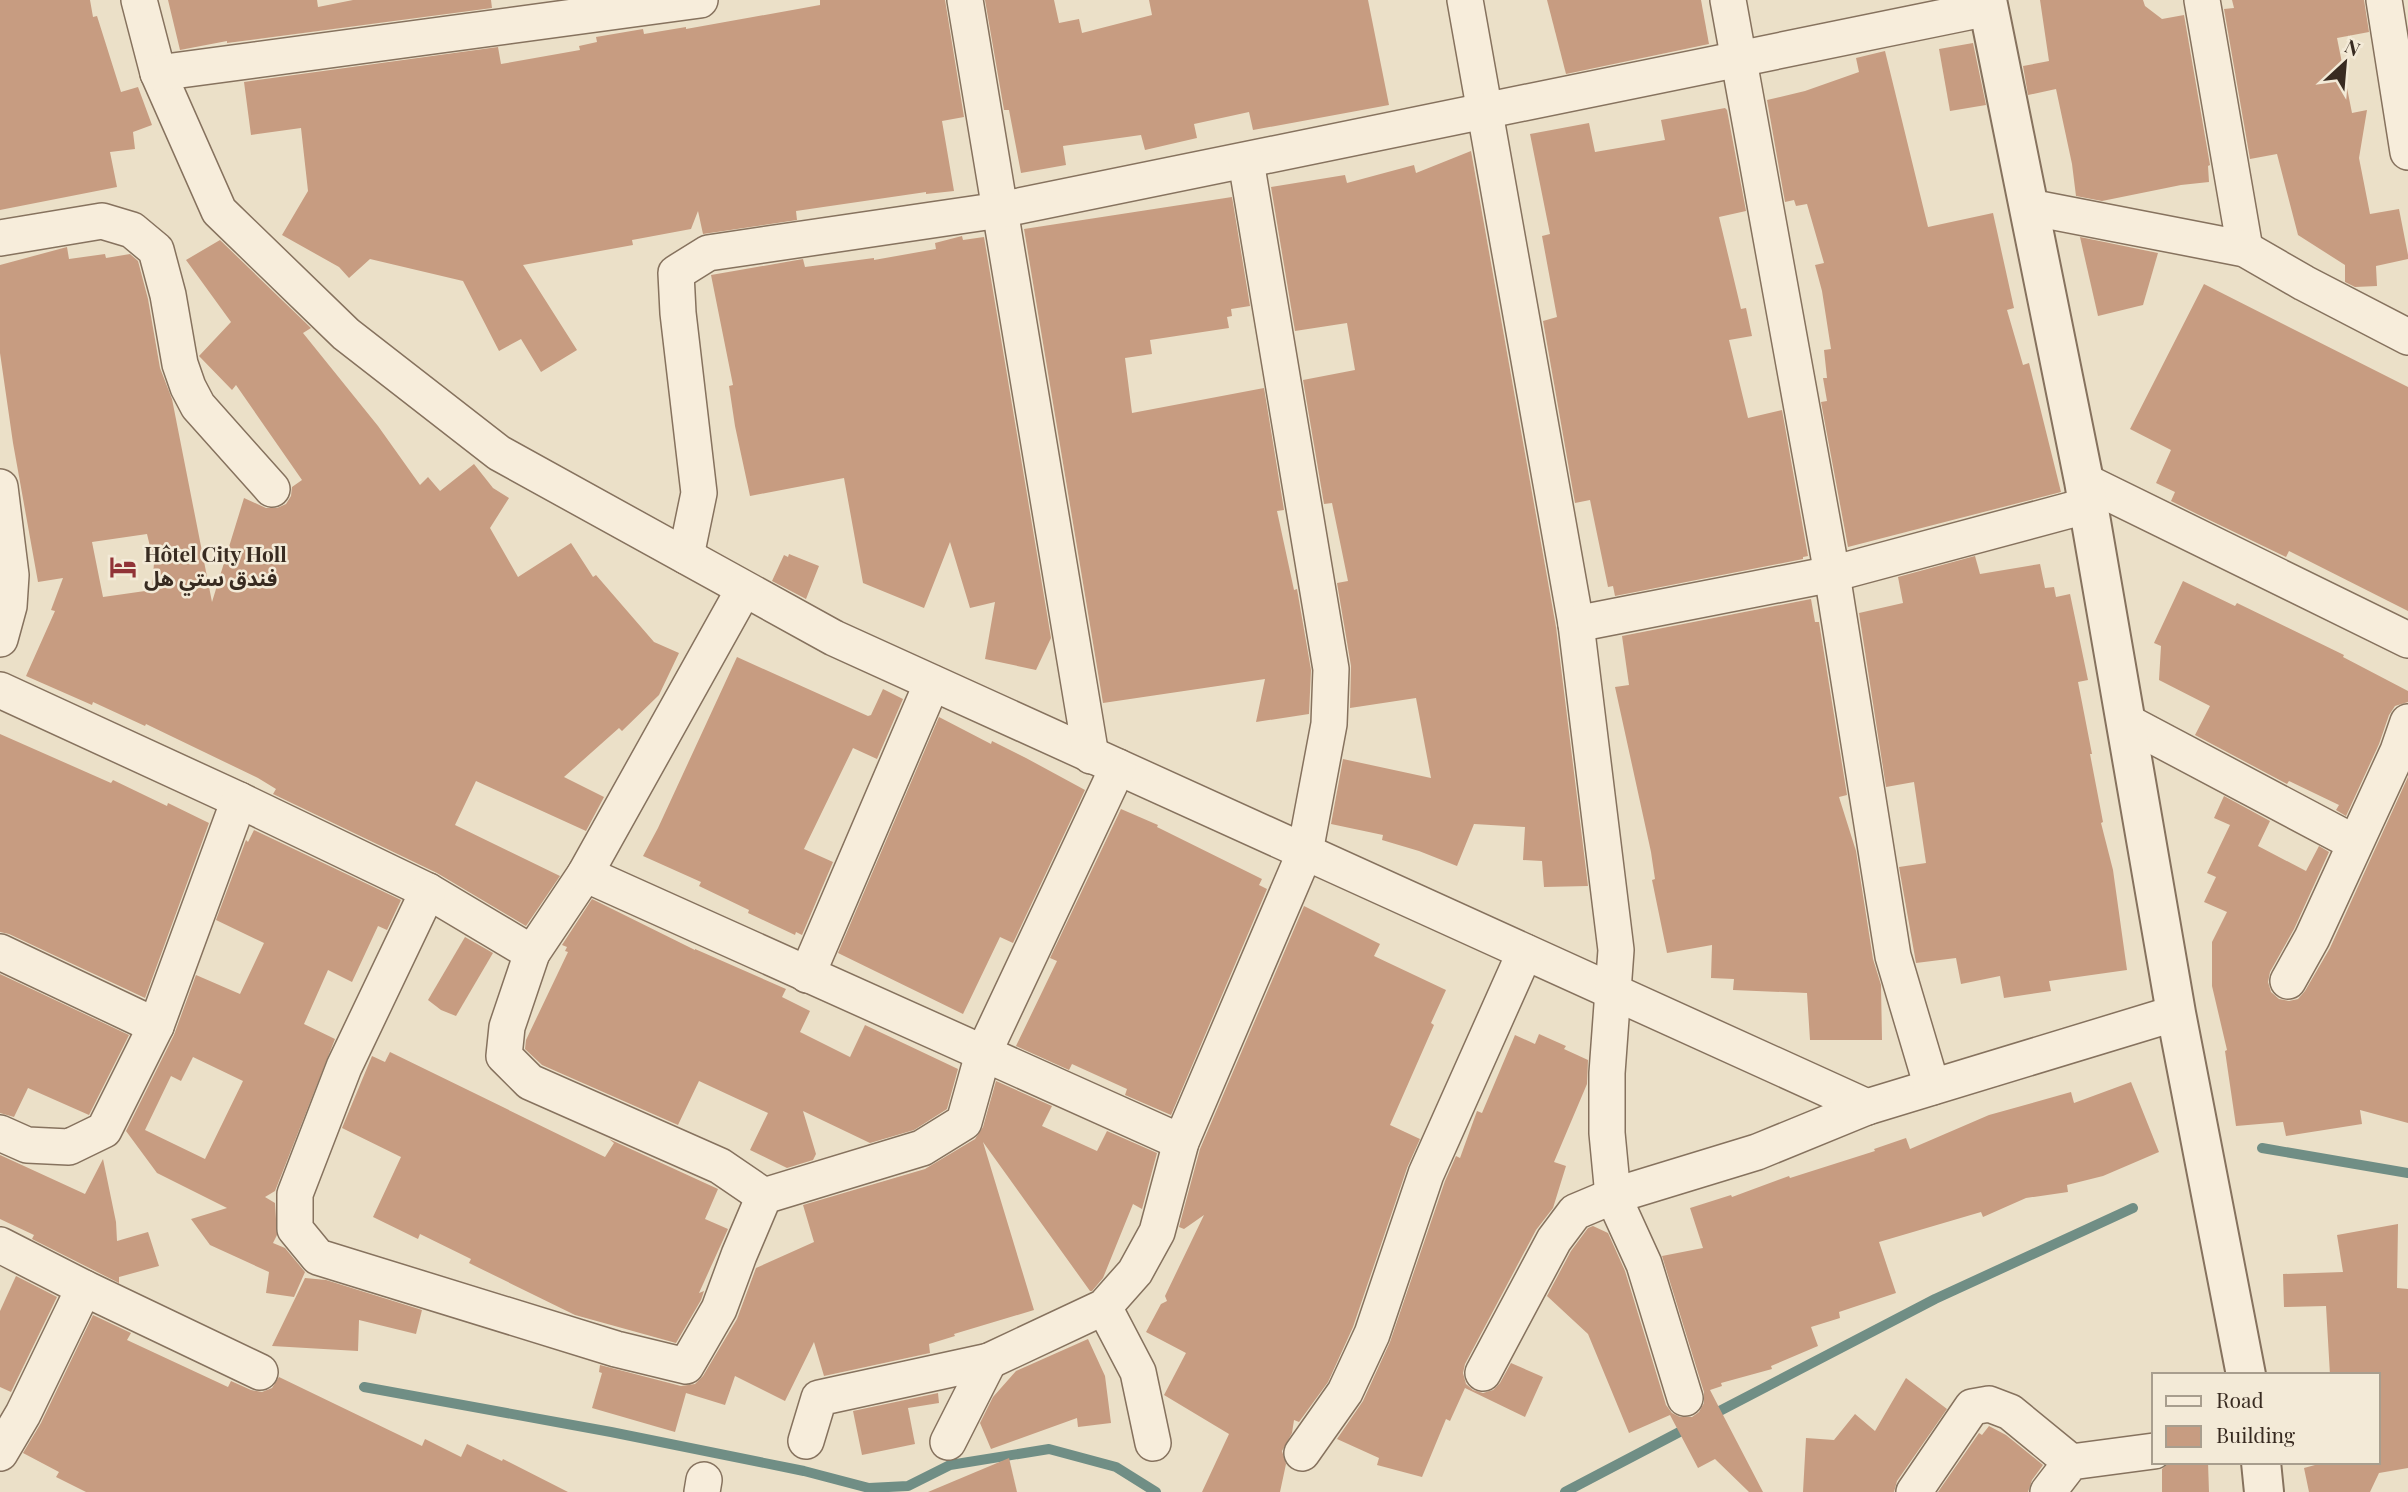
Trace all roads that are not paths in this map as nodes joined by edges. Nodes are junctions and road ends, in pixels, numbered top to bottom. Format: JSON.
{"nodes":[{"id":1,"x":139,"y":0,"type":"edge"},
{"id":2,"x":700,"y":0,"type":"edge"},
{"id":3,"x":965,"y":0,"type":"edge"},
{"id":4,"x":1465,"y":0,"type":"edge"},
{"id":5,"x":1728,"y":0,"type":"edge"},
{"id":6,"x":2202,"y":0,"type":"edge"},
{"id":7,"x":2384,"y":0,"type":"edge"},
{"id":8,"x":1988,"y":4,"type":"edge"},
{"id":9,"x":1739,"y":60,"type":"junction"},
{"id":10,"x":159,"y":73,"type":"junction"},
{"id":11,"x":1485,"y":112,"type":"junction"},
{"id":12,"x":2408,"y":152,"type":"edge"},
{"id":13,"x":1246,"y":161,"type":"junction"},
{"id":14,"x":2029,"y":207,"type":"junction"},
{"id":15,"x":1000,"y":210,"type":"junction"},
{"id":16,"x":0,"y":238,"type":"edge"},
{"id":17,"x":2245,"y":249,"type":"junction"},
{"id":18,"x":2408,"y":337,"type":"edge"},
{"id":19,"x":0,"y":487,"type":"edge"},
{"id":20,"x":272,"y":489,"type":"dead end"},
{"id":21,"x":2087,"y":493,"type":"junction"},
{"id":22,"x":686,"y":556,"type":"junction"},
{"id":23,"x":1832,"y":574,"type":"junction"},
{"id":24,"x":744,"y":589,"type":"junction"},
{"id":25,"x":1576,"y":624,"type":"junction"},
{"id":26,"x":0,"y":639,"type":"edge"},
{"id":27,"x":2408,"y":640,"type":"edge"},
{"id":28,"x":932,"y":683,"type":"junction"},
{"id":29,"x":0,"y":690,"type":"edge"},
{"id":30,"x":2125,"y":721,"type":"junction"},
{"id":31,"x":2408,"y":722,"type":"edge"},
{"id":32,"x":1104,"y":761,"type":"junction"},
{"id":33,"x":239,"y":800,"type":"junction"},
{"id":34,"x":2355,"y":843,"type":"junction"},
{"id":35,"x":1305,"y":852,"type":"junction"},
{"id":36,"x":585,"y":874,"type":"junction"},
{"id":37,"x":428,"y":891,"type":"junction"},
{"id":38,"x":0,"y":952,"type":"edge"},
{"id":39,"x":1525,"y":952,"type":"junction"},
{"id":40,"x":532,"y":953,"type":"junction"},
{"id":41,"x":807,"y":975,"type":"junction"},
{"id":42,"x":2288,"y":981,"type":"dead end"},
{"id":43,"x":1614,"y":992,"type":"junction"},
{"id":44,"x":2176,"y":1013,"type":"junction"},
{"id":45,"x":156,"y":1026,"type":"junction"},
{"id":46,"x":983,"y":1054,"type":"junction"},
{"id":47,"x":1931,"y":1087,"type":"junction"},
{"id":48,"x":1867,"y":1107,"type":"junction"},
{"id":49,"x":0,"y":1133,"type":"edge"},
{"id":50,"x":1181,"y":1142,"type":"junction"},
{"id":51,"x":764,"y":1196,"type":"junction"},
{"id":52,"x":1613,"y":1196,"type":"junction"},
{"id":53,"x":0,"y":1245,"type":"edge"},
{"id":54,"x":84,"y":1288,"type":"junction"},
{"id":55,"x":1104,"y":1307,"type":"junction"},
{"id":56,"x":989,"y":1361,"type":"junction"},
{"id":57,"x":260,"y":1371,"type":"dead end"},
{"id":58,"x":1483,"y":1373,"type":"dead end"},
{"id":59,"x":2246,"y":1373,"type":"edge"},
{"id":60,"x":1685,"y":1398,"type":"dead end"},
{"id":61,"x":806,"y":1441,"type":"dead end"},
{"id":62,"x":948,"y":1442,"type":"dead end"},
{"id":63,"x":1153,"y":1443,"type":"dead end"},
{"id":64,"x":2152,"y":1451,"type":"edge"},
{"id":65,"x":0,"y":1453,"type":"edge"},
{"id":66,"x":1301,"y":1453,"type":"dead end"},
{"id":67,"x":2071,"y":1462,"type":"junction"},
{"id":68,"x":2261,"y":1464,"type":"edge"},
{"id":69,"x":1914,"y":1492,"type":"edge"},
{"id":70,"x":2048,"y":1492,"type":"edge"},
{"id":71,"x":2264,"y":1492,"type":"edge"}],
"edges":[{"from":1,"to":10,"type":"street"},
{"from":2,"to":10,"type":"street"},
{"from":3,"to":15,"type":"street"},
{"from":4,"to":11,"type":"street"},
{"from":5,"to":9,"type":"street"},
{"from":6,"to":17,"type":"street"},
{"from":7,"to":12,"type":"street"},
{"from":8,"to":9,"type":"street"},
{"from":8,"to":14,"type":"street"},
{"from":9,"to":11,"type":"street"},
{"from":9,"to":23,"type":"street"},
{"from":10,"to":22,"type":"street"},
{"from":11,"to":13,"type":"street"},
{"from":11,"to":25,"type":"street"},
{"from":13,"to":15,"type":"street"},
{"from":13,"to":35,"type":"street"},
{"from":14,"to":17,"type":"street"},
{"from":14,"to":21,"type":"street"},
{"from":15,"to":22,"type":"street"},
{"from":15,"to":32,"type":"street"},
{"from":16,"to":20,"type":"street"},
{"from":17,"to":18,"type":"street"},
{"from":19,"to":26,"type":"street"},
{"from":21,"to":23,"type":"street"},
{"from":21,"to":27,"type":"street"},
{"from":21,"to":30,"type":"street"},
{"from":22,"to":24,"type":"street"},
{"from":23,"to":25,"type":"street"},
{"from":23,"to":47,"type":"street"},
{"from":24,"to":28,"type":"street"},
{"from":24,"to":36,"type":"street"},
{"from":25,"to":43,"type":"street"},
{"from":28,"to":32,"type":"street"},
{"from":28,"to":41,"type":"street"},
{"from":29,"to":33,"type":"street"},
{"from":30,"to":34,"type":"street"},
{"from":30,"to":44,"type":"street"},
{"from":31,"to":34,"type":"street"},
{"from":32,"to":35,"type":"street"},
{"from":32,"to":46,"type":"street"},
{"from":33,"to":37,"type":"street"},
{"from":33,"to":45,"type":"street"},
{"from":34,"to":42,"type":"street"},
{"from":35,"to":39,"type":"street"},
{"from":35,"to":50,"type":"street"},
{"from":36,"to":40,"type":"street"},
{"from":36,"to":41,"type":"street"},
{"from":37,"to":40,"type":"street"},
{"from":37,"to":51,"type":"street"},
{"from":38,"to":45,"type":"street"},
{"from":39,"to":43,"type":"street"},
{"from":39,"to":66,"type":"street"},
{"from":40,"to":51,"type":"street"},
{"from":41,"to":46,"type":"street"},
{"from":43,"to":48,"type":"street"},
{"from":43,"to":52,"type":"street"},
{"from":44,"to":47,"type":"street"},
{"from":44,"to":59,"type":"street"},
{"from":45,"to":49,"type":"street"},
{"from":46,"to":50,"type":"street"},
{"from":46,"to":51,"type":"street"},
{"from":47,"to":48,"type":"street"},
{"from":48,"to":52,"type":"street"},
{"from":50,"to":55,"type":"street"},
{"from":52,"to":58,"type":"street"},
{"from":52,"to":60,"type":"street"},
{"from":53,"to":54,"type":"street"},
{"from":54,"to":57,"type":"street"},
{"from":54,"to":65,"type":"street"},
{"from":55,"to":56,"type":"street"},
{"from":55,"to":63,"type":"street"},
{"from":56,"to":61,"type":"street"},
{"from":56,"to":62,"type":"street"},
{"from":64,"to":67,"type":"street"},
{"from":67,"to":69,"type":"street"},
{"from":67,"to":70,"type":"street"},
{"from":68,"to":71,"type":"street"}]}
